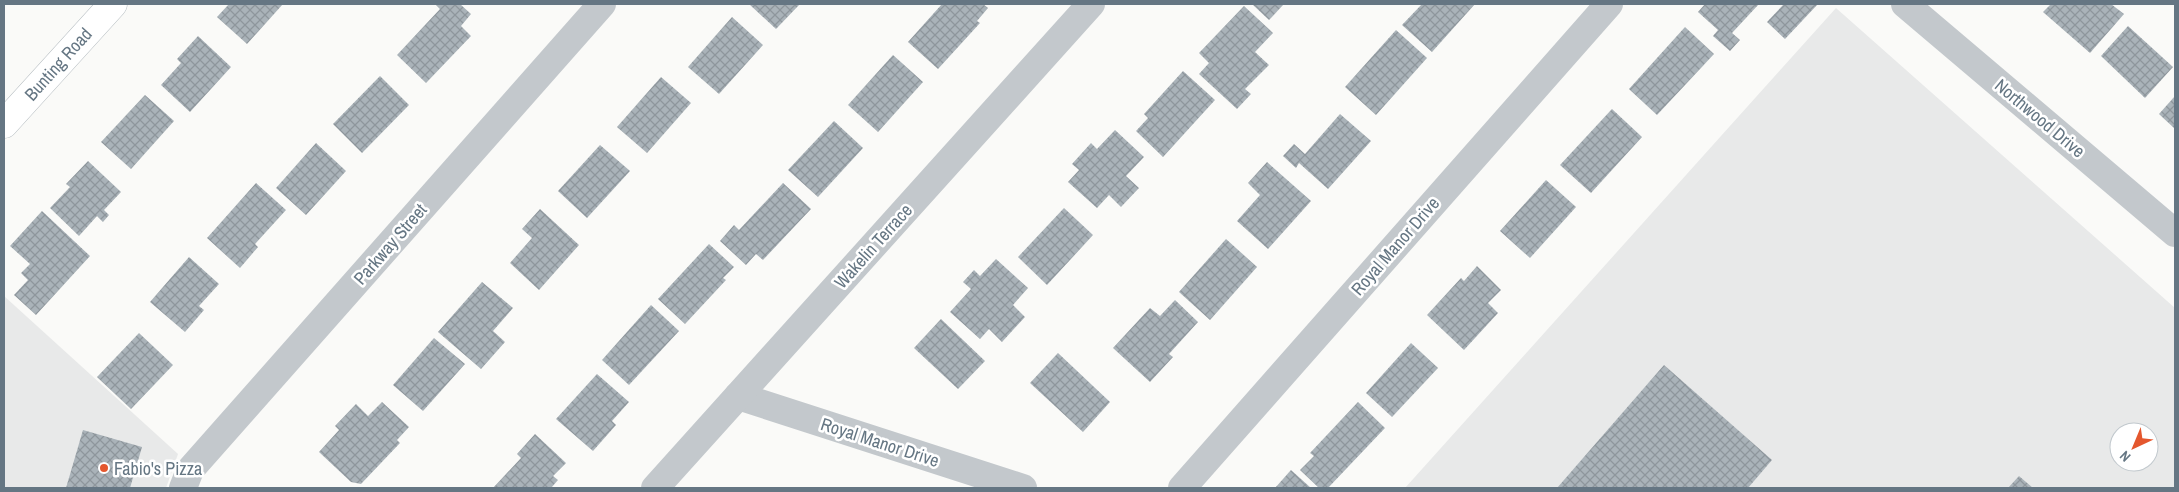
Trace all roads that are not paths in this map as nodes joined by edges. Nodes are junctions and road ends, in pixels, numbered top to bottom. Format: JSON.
{"nodes":[{"id":1,"x":113,"y":4,"type":"edge"},
{"id":2,"x":602,"y":4,"type":"edge"},
{"id":3,"x":1091,"y":4,"type":"edge"},
{"id":4,"x":1609,"y":4,"type":"edge"},
{"id":5,"x":1905,"y":4,"type":"edge"},
{"id":6,"x":4,"y":124,"type":"edge"},
{"id":7,"x":2175,"y":232,"type":"edge"},
{"id":8,"x":738,"y":396,"type":"junction"},
{"id":9,"x":183,"y":488,"type":"edge"},
{"id":10,"x":655,"y":488,"type":"edge"},
{"id":11,"x":1023,"y":488,"type":"edge"},
{"id":12,"x":1182,"y":488,"type":"edge"}],
"edges":[{"from":1,"to":6,"type":"main road","name":"Bunting Road"},
{"from":2,"to":9,"type":"street","name":"Parkway Street"},
{"from":3,"to":8,"type":"street","name":"Wakelin Terrace"},
{"from":4,"to":12,"type":"street","name":"Royal Manor Drive"},
{"from":5,"to":7,"type":"street","name":"Northwood Drive"},
{"from":8,"to":10,"type":"street","name":"Wakelin Terrace"},
{"from":8,"to":11,"type":"street","name":"Royal Manor Drive"}]}
